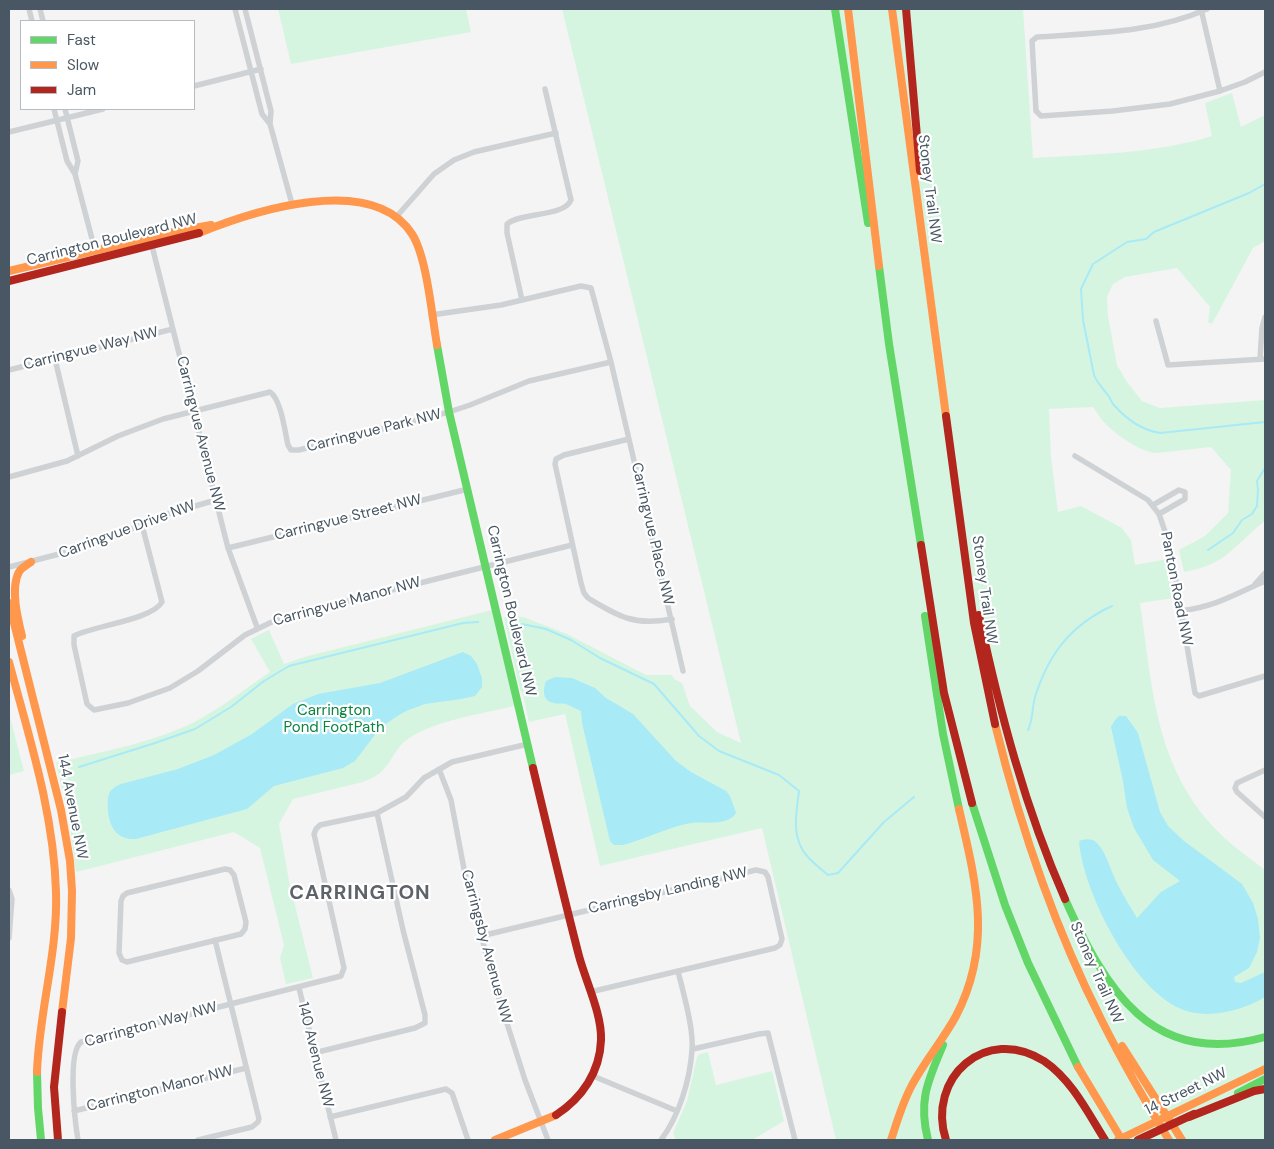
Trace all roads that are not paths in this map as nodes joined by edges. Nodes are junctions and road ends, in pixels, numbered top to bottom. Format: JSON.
{"nodes":[{"id":1,"x":235,"y":9,"type":"edge"},
{"id":2,"x":245,"y":9,"type":"edge"},
{"id":3,"x":835,"y":9,"type":"edge"},
{"id":4,"x":848,"y":9,"type":"edge"},
{"id":5,"x":892,"y":9,"type":"edge"},
{"id":6,"x":906,"y":9,"type":"edge"},
{"id":7,"x":1203,"y":10,"type":"edge"},
{"id":8,"x":261,"y":70,"type":"junction"},
{"id":9,"x":251,"y":72,"type":"junction"},
{"id":10,"x":1265,"y":72,"type":"edge"},
{"id":11,"x":195,"y":86,"type":"edge"},
{"id":12,"x":545,"y":89,"type":"dead end"},
{"id":13,"x":1220,"y":91,"type":"junction"},
{"id":14,"x":54,"y":110,"type":"edge"},
{"id":15,"x":65,"y":110,"type":"edge"},
{"id":16,"x":99,"y":110,"type":"edge"},
{"id":17,"x":68,"y":117,"type":"junction"},
{"id":18,"x":57,"y":120,"type":"junction"},
{"id":19,"x":270,"y":124,"type":"junction"},
{"id":20,"x":9,"y":132,"type":"edge"},
{"id":21,"x":556,"y":133,"type":"junction"},
{"id":22,"x":76,"y":174,"type":"junction"},
{"id":23,"x":292,"y":204,"type":"junction"},
{"id":24,"x":397,"y":216,"type":"junction"},
{"id":25,"x":151,"y":241,"type":"junction"},
{"id":26,"x":95,"y":251,"type":"junction"},
{"id":27,"x":97,"y":259,"type":"junction"},
{"id":28,"x":9,"y":271,"type":"edge"},
{"id":29,"x":9,"y":281,"type":"edge"},
{"id":30,"x":522,"y":300,"type":"junction"},
{"id":31,"x":431,"y":316,"type":"junction"},
{"id":32,"x":1265,"y":317,"type":"edge"},
{"id":33,"x":1156,"y":321,"type":"dead end"},
{"id":34,"x":173,"y":329,"type":"junction"},
{"id":35,"x":889,"y":344,"type":"junction"},
{"id":36,"x":938,"y":357,"type":"junction"},
{"id":37,"x":55,"y":359,"type":"junction"},
{"id":38,"x":1263,"y":359,"type":"edge"},
{"id":39,"x":611,"y":362,"type":"junction"},
{"id":40,"x":9,"y":370,"type":"edge"},
{"id":41,"x":194,"y":411,"type":"junction"},
{"id":42,"x":449,"y":412,"type":"junction"},
{"id":43,"x":629,"y":439,"type":"junction"},
{"id":44,"x":78,"y":456,"type":"junction"},
{"id":45,"x":1075,"y":456,"type":"dead end"},
{"id":46,"x":9,"y":476,"type":"edge"},
{"id":47,"x":910,"y":479,"type":"junction"},
{"id":48,"x":468,"y":489,"type":"junction"},
{"id":49,"x":216,"y":500,"type":"junction"},
{"id":50,"x":1153,"y":505,"type":"junction"},
{"id":51,"x":1159,"y":514,"type":"junction"},
{"id":52,"x":142,"y":525,"type":"junction"},
{"id":53,"x":572,"y":546,"type":"junction"},
{"id":54,"x":228,"y":548,"type":"junction"},
{"id":55,"x":31,"y":562,"type":"junction"},
{"id":56,"x":9,"y":567,"type":"edge"},
{"id":57,"x":486,"y":567,"type":"junction"},
{"id":58,"x":1265,"y":573,"type":"edge"},
{"id":59,"x":968,"y":575,"type":"junction"},
{"id":60,"x":1265,"y":581,"type":"edge"},
{"id":61,"x":1254,"y":586,"type":"junction"},
{"id":62,"x":9,"y":603,"type":"edge"},
{"id":63,"x":1181,"y":611,"type":"junction"},
{"id":64,"x":672,"y":618,"type":"junction"},
{"id":65,"x":257,"y":628,"type":"junction"},
{"id":66,"x":9,"y":662,"type":"edge"},
{"id":67,"x":683,"y":671,"type":"dead end"},
{"id":68,"x":1265,"y":676,"type":"edge"},
{"id":69,"x":30,"y":687,"type":"junction"},
{"id":70,"x":528,"y":744,"type":"junction"},
{"id":71,"x":439,"y":769,"type":"junction"},
{"id":72,"x":1265,"y":770,"type":"edge"},
{"id":73,"x":377,"y":813,"type":"junction"},
{"id":74,"x":1265,"y":817,"type":"edge"},
{"id":75,"x":9,"y":890,"type":"edge"},
{"id":76,"x":568,"y":914,"type":"junction"},
{"id":77,"x":481,"y":936,"type":"junction"},
{"id":78,"x":9,"y":938,"type":"edge"},
{"id":79,"x":215,"y":940,"type":"junction"},
{"id":80,"x":678,"y":971,"type":"junction"},
{"id":81,"x":299,"y":988,"type":"junction"},
{"id":82,"x":590,"y":992,"type":"junction"},
{"id":83,"x":1090,"y":996,"type":"junction"},
{"id":84,"x":230,"y":1004,"type":"junction"},
{"id":85,"x":955,"y":1017,"type":"junction"},
{"id":86,"x":1265,"y":1037,"type":"edge"},
{"id":87,"x":693,"y":1049,"type":"junction"},
{"id":88,"x":314,"y":1053,"type":"junction"},
{"id":89,"x":246,"y":1068,"type":"junction"},
{"id":90,"x":1265,"y":1069,"type":"edge"},
{"id":91,"x":593,"y":1076,"type":"junction"},
{"id":92,"x":1265,"y":1080,"type":"edge"},
{"id":93,"x":1265,"y":1089,"type":"edge"},
{"id":94,"x":74,"y":1111,"type":"junction"},
{"id":95,"x":677,"y":1111,"type":"junction"},
{"id":96,"x":1188,"y":1116,"type":"junction"},
{"id":97,"x":331,"y":1119,"type":"junction"},
{"id":98,"x":540,"y":1123,"type":"junction"},
{"id":99,"x":41,"y":1140,"type":"edge"},
{"id":100,"x":58,"y":1140,"type":"edge"},
{"id":101,"x":78,"y":1140,"type":"edge"},
{"id":102,"x":198,"y":1140,"type":"edge"},
{"id":103,"x":336,"y":1140,"type":"edge"},
{"id":104,"x":340,"y":1140,"type":"edge"},
{"id":105,"x":468,"y":1140,"type":"edge"},
{"id":106,"x":495,"y":1140,"type":"edge"},
{"id":107,"x":548,"y":1140,"type":"edge"},
{"id":108,"x":662,"y":1140,"type":"edge"},
{"id":109,"x":794,"y":1140,"type":"edge"},
{"id":110,"x":892,"y":1140,"type":"edge"},
{"id":111,"x":928,"y":1140,"type":"edge"},
{"id":112,"x":946,"y":1140,"type":"edge"},
{"id":113,"x":1105,"y":1140,"type":"edge"},
{"id":114,"x":1118,"y":1140,"type":"edge"},
{"id":115,"x":1122,"y":1140,"type":"edge"},
{"id":116,"x":1138,"y":1140,"type":"edge"},
{"id":117,"x":1169,"y":1140,"type":"edge"},
{"id":118,"x":1182,"y":1140,"type":"edge"}],
"edges":[{"from":1,"to":9,"type":"street"},
{"from":2,"to":8,"type":"street"},
{"from":3,"to":35,"type":"main road"},
{"from":4,"to":35,"type":"main road"},
{"from":5,"to":36,"type":"main road","name":"Stoney Trail NW"},
{"from":6,"to":36,"type":"main road"},
{"from":7,"to":13,"type":"street"},
{"from":7,"to":13,"type":"street"},
{"from":8,"to":9,"type":"street"},
{"from":8,"to":19,"type":"street"},
{"from":9,"to":11,"type":"street"},
{"from":9,"to":19,"type":"street"},
{"from":10,"to":13,"type":"street"},
{"from":12,"to":21,"type":"street"},
{"from":14,"to":18,"type":"street"},
{"from":15,"to":17,"type":"street"},
{"from":16,"to":17,"type":"street"},
{"from":17,"to":18,"type":"street"},
{"from":17,"to":22,"type":"street"},
{"from":18,"to":20,"type":"street"},
{"from":18,"to":22,"type":"street"},
{"from":19,"to":23,"type":"street"},
{"from":21,"to":24,"type":"street"},
{"from":21,"to":30,"type":"street"},
{"from":22,"to":26,"type":"street"},
{"from":23,"to":24,"type":"main road","name":"Carrington Boulevard NW"},
{"from":23,"to":25,"type":"main road","name":"Carrington Boulevard NW"},
{"from":24,"to":31,"type":"main road","name":"Carrington Boulevard NW"},
{"from":25,"to":26,"type":"main road","name":"Carrington Boulevard NW"},
{"from":25,"to":27,"type":"main road","name":"Carrington Boulevard NW"},
{"from":25,"to":34,"type":"street","name":"Carringvue Avenue NW"},
{"from":26,"to":27,"type":"street"},
{"from":26,"to":28,"type":"main road","name":"Carrington Boulevard NW"},
{"from":27,"to":29,"type":"main road","name":"Carrington Boulevard NW"},
{"from":30,"to":31,"type":"street","name":"Carringvue Place NW"},
{"from":30,"to":39,"type":"street","name":"Carringvue Place NW"},
{"from":31,"to":42,"type":"main road","name":"Carrington Boulevard NW"},
{"from":32,"to":38,"type":"street"},
{"from":33,"to":38,"type":"street"},
{"from":34,"to":37,"type":"street","name":"Carringvue Way NW"},
{"from":34,"to":41,"type":"street","name":"Carringvue Avenue NW"},
{"from":35,"to":47,"type":"main road"},
{"from":36,"to":59,"type":"main road","name":"Stoney Trail NW"},
{"from":37,"to":40,"type":"street","name":"Carringvue Way NW"},
{"from":37,"to":44,"type":"street"},
{"from":39,"to":42,"type":"street"},
{"from":39,"to":43,"type":"street","name":"Carringvue Place NW"},
{"from":41,"to":42,"type":"street","name":"Carringvue Park NW"},
{"from":41,"to":44,"type":"street"},
{"from":41,"to":49,"type":"street","name":"Carringvue Avenue NW"},
{"from":42,"to":48,"type":"main road","name":"Carrington Boulevard NW"},
{"from":43,"to":53,"type":"street","name":"Carringvue Place NW"},
{"from":43,"to":64,"type":"street","name":"Carringvue Place NW"},
{"from":44,"to":46,"type":"street"},
{"from":45,"to":50,"type":"street","name":"Panton Road NW"},
{"from":47,"to":85,"type":"main road"},
{"from":47,"to":115,"type":"main road"},
{"from":48,"to":54,"type":"street","name":"Carringvue Street NW"},
{"from":48,"to":57,"type":"main road","name":"Carrington Boulevard NW"},
{"from":49,"to":52,"type":"street","name":"Carringvue Drive NW"},
{"from":49,"to":54,"type":"street","name":"Carringvue Avenue NW"},
{"from":50,"to":51,"type":"street","name":"Panton Road NW"},
{"from":50,"to":51,"type":"street"},
{"from":51,"to":63,"type":"street","name":"Panton Road NW"},
{"from":52,"to":55,"type":"street","name":"Carringvue Drive NW"},
{"from":52,"to":65,"type":"street","name":"Carringvue Manor NW"},
{"from":53,"to":57,"type":"street","name":"Carringvue Manor NW"},
{"from":53,"to":64,"type":"street","name":"Carringvue Place NW"},
{"from":54,"to":65,"type":"street","name":"Carringvue Avenue NW"},
{"from":55,"to":56,"type":"street","name":"Carringvue Drive NW"},
{"from":55,"to":69,"type":"main road"},
{"from":57,"to":65,"type":"street","name":"Carringvue Manor NW"},
{"from":57,"to":70,"type":"main road","name":"Carrington Boulevard NW"},
{"from":58,"to":61,"type":"street"},
{"from":59,"to":83,"type":"main road","name":"Stoney Trail NW"},
{"from":59,"to":86,"type":"main road"},
{"from":60,"to":61,"type":"street"},
{"from":61,"to":63,"type":"street"},
{"from":62,"to":69,"type":"main road","name":"144 Avenue NW"},
{"from":63,"to":68,"type":"street","name":"Panton Road NW"},
{"from":64,"to":67,"type":"street"},
{"from":66,"to":99,"type":"main road","name":"144 Avenue NW"},
{"from":69,"to":100,"type":"main road","name":"144 Avenue NW"},
{"from":70,"to":71,"type":"street"},
{"from":70,"to":76,"type":"main road","name":"Carrington Boulevard NW"},
{"from":71,"to":73,"type":"street"},
{"from":71,"to":77,"type":"street","name":"Carringsby Avenue NW"},
{"from":72,"to":74,"type":"street"},
{"from":73,"to":81,"type":"street","name":"Carrington Way NW"},
{"from":73,"to":88,"type":"street"},
{"from":75,"to":78,"type":"street"},
{"from":76,"to":77,"type":"street"},
{"from":76,"to":80,"type":"street","name":"Carringsby Landing NW"},
{"from":76,"to":82,"type":"main road","name":"Carrington Boulevard NW"},
{"from":77,"to":98,"type":"street","name":"Carringsby Avenue NW"},
{"from":79,"to":79,"type":"street"},
{"from":79,"to":84,"type":"street"},
{"from":80,"to":82,"type":"street","name":"Carringsby Landing NW"},
{"from":80,"to":87,"type":"street"},
{"from":81,"to":84,"type":"street","name":"Carrington Way NW"},
{"from":81,"to":88,"type":"street","name":"140 Avenue NW"},
{"from":82,"to":91,"type":"main road","name":"Carrington Boulevard NW"},
{"from":83,"to":117,"type":"main road","name":"Stoney Trail NW"},
{"from":83,"to":118,"type":"main road"},
{"from":84,"to":89,"type":"street","name":"Carrington Way NW"},
{"from":84,"to":94,"type":"street","name":"Carrington Way NW"},
{"from":85,"to":110,"type":"main road"},
{"from":85,"to":111,"type":"main road"},
{"from":87,"to":95,"type":"street"},
{"from":87,"to":109,"type":"street"},
{"from":88,"to":97,"type":"street","name":"140 Avenue NW"},
{"from":89,"to":94,"type":"street","name":"Carrington Manor NW"},
{"from":89,"to":102,"type":"street","name":"Carrington Way NW"},
{"from":90,"to":114,"type":"main road","name":"14 Street NW"},
{"from":91,"to":95,"type":"street"},
{"from":91,"to":98,"type":"main road","name":"Carrington Boulevard NW"},
{"from":92,"to":96,"type":"main road","name":"14 Street NW"},
{"from":93,"to":96,"type":"main road"},
{"from":94,"to":101,"type":"street","name":"Carrington Way NW"},
{"from":95,"to":108,"type":"street"},
{"from":96,"to":116,"type":"main road","name":"14 Street NW"},
{"from":97,"to":103,"type":"street","name":"140 Avenue NW"},
{"from":97,"to":104,"type":"street","name":"140 Avenue NW"},
{"from":97,"to":105,"type":"street"},
{"from":98,"to":106,"type":"main road","name":"Carrington Boulevard NW"},
{"from":98,"to":107,"type":"street","name":"Carringsby Avenue NW"},
{"from":112,"to":113,"type":"main road"}]}
